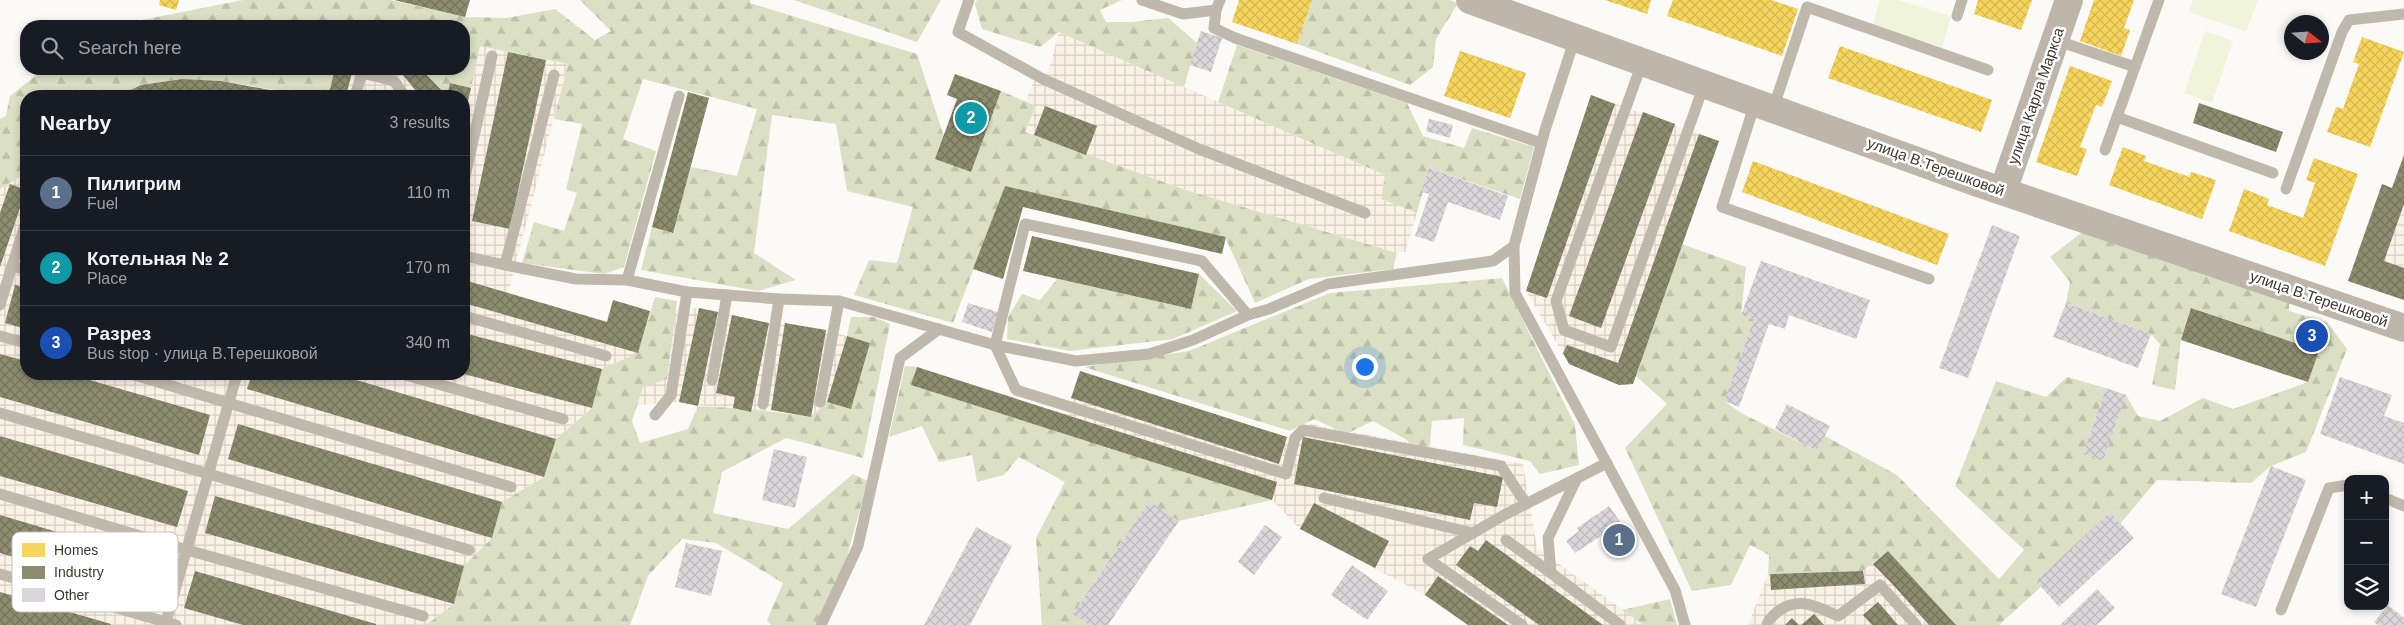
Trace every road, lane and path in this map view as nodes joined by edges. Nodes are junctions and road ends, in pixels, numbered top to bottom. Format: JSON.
{"nodes":[{"id":1,"x":969,"y":0,"type":"edge"},
{"id":2,"x":1142,"y":0,"type":"edge"},
{"id":3,"x":1470,"y":0,"type":"edge"},
{"id":4,"x":1962,"y":0,"type":"edge"},
{"id":5,"x":2069,"y":0,"type":"edge"},
{"id":6,"x":2159,"y":0,"type":"edge"},
{"id":7,"x":1806,"y":3,"type":"edge"},
{"id":8,"x":1218,"y":5,"type":"edge"},
{"id":9,"x":2404,"y":14,"type":"edge"},
{"id":10,"x":1957,"y":16,"type":"dead end"},
{"id":11,"x":1575,"y":38,"type":"junction"},
{"id":12,"x":2055,"y":40,"type":"junction"},
{"id":13,"x":492,"y":56,"type":"dead end"},
{"id":14,"x":1642,"y":63,"type":"junction"},
{"id":15,"x":2135,"y":67,"type":"junction"},
{"id":16,"x":1988,"y":70,"type":"dead end"},
{"id":17,"x":361,"y":75,"type":"edge"},
{"id":18,"x":370,"y":75,"type":"edge"},
{"id":19,"x":554,"y":75,"type":"dead end"},
{"id":20,"x":1704,"y":85,"type":"junction"},
{"id":21,"x":358,"y":90,"type":"edge"},
{"id":22,"x":401,"y":90,"type":"edge"},
{"id":23,"x":679,"y":96,"type":"dead end"},
{"id":24,"x":1764,"y":106,"type":"junction"},
{"id":25,"x":2117,"y":117,"type":"junction"},
{"id":26,"x":1541,"y":143,"type":"junction"},
{"id":27,"x":2106,"y":150,"type":"dead end"},
{"id":28,"x":470,"y":154,"type":"edge"},
{"id":29,"x":2273,"y":173,"type":"dead end"},
{"id":30,"x":2286,"y":189,"type":"dead end"},
{"id":31,"x":2003,"y":191,"type":"junction"},
{"id":32,"x":1365,"y":213,"type":"dead end"},
{"id":33,"x":20,"y":241,"type":"edge"},
{"id":34,"x":1514,"y":246,"type":"junction"},
{"id":35,"x":470,"y":257,"type":"edge"},
{"id":36,"x":505,"y":265,"type":"junction"},
{"id":37,"x":12,"y":266,"type":"junction"},
{"id":38,"x":20,"y":268,"type":"edge"},
{"id":39,"x":1929,"y":279,"type":"dead end"},
{"id":40,"x":627,"y":280,"type":"junction"},
{"id":41,"x":687,"y":292,"type":"junction"},
{"id":42,"x":726,"y":295,"type":"junction"},
{"id":43,"x":779,"y":299,"type":"junction"},
{"id":44,"x":839,"y":301,"type":"junction"},
{"id":45,"x":0,"y":305,"type":"edge"},
{"id":46,"x":1248,"y":315,"type":"junction"},
{"id":47,"x":470,"y":318,"type":"edge"},
{"id":48,"x":2404,"y":328,"type":"edge"},
{"id":49,"x":939,"y":329,"type":"junction"},
{"id":50,"x":0,"y":336,"type":"edge"},
{"id":51,"x":20,"y":341,"type":"edge"},
{"id":52,"x":995,"y":345,"type":"junction"},
{"id":53,"x":606,"y":356,"type":"dead end"},
{"id":54,"x":152,"y":380,"type":"edge"},
{"id":55,"x":235,"y":380,"type":"edge"},
{"id":56,"x":423,"y":380,"type":"edge"},
{"id":57,"x":712,"y":380,"type":"dead end"},
{"id":58,"x":229,"y":402,"type":"junction"},
{"id":59,"x":820,"y":402,"type":"dead end"},
{"id":60,"x":763,"y":404,"type":"dead end"},
{"id":61,"x":0,"y":413,"type":"edge"},
{"id":62,"x":655,"y":415,"type":"dead end"},
{"id":63,"x":563,"y":419,"type":"dead end"},
{"id":64,"x":1607,"y":464,"type":"junction"},
{"id":65,"x":208,"y":475,"type":"junction"},
{"id":66,"x":1577,"y":478,"type":"junction"},
{"id":67,"x":2344,"y":486,"type":"edge"},
{"id":68,"x":511,"y":488,"type":"dead end"},
{"id":69,"x":0,"y":494,"type":"edge"},
{"id":70,"x":1324,"y":498,"type":"dead end"},
{"id":71,"x":2389,"y":500,"type":"edge"},
{"id":72,"x":1526,"y":504,"type":"junction"},
{"id":73,"x":2404,"y":506,"type":"edge"},
{"id":74,"x":127,"y":532,"type":"edge"},
{"id":75,"x":1473,"y":533,"type":"junction"},
{"id":76,"x":1506,"y":540,"type":"dead end"},
{"id":77,"x":178,"y":547,"type":"edge"},
{"id":78,"x":187,"y":550,"type":"junction"},
{"id":79,"x":469,"y":550,"type":"dead end"},
{"id":80,"x":1551,"y":573,"type":"junction"},
{"id":81,"x":0,"y":574,"type":"edge"},
{"id":82,"x":12,"y":578,"type":"edge"},
{"id":83,"x":178,"y":587,"type":"edge"},
{"id":84,"x":2281,"y":610,"type":"dead end"},
{"id":85,"x":128,"y":612,"type":"edge"},
{"id":86,"x":423,"y":616,"type":"dead end"},
{"id":87,"x":1841,"y":621,"type":"edge"},
{"id":88,"x":169,"y":624,"type":"edge"},
{"id":89,"x":821,"y":625,"type":"edge"},
{"id":90,"x":1522,"y":625,"type":"edge"},
{"id":91,"x":1620,"y":625,"type":"edge"},
{"id":92,"x":1685,"y":625,"type":"edge"},
{"id":93,"x":1767,"y":625,"type":"edge"},
{"id":94,"x":1916,"y":625,"type":"edge"}],
"edges":[{"from":1,"to":32,"type":"lane"},
{"from":2,"to":8,"type":"lane"},
{"from":3,"to":11,"type":"main road","name":"улица В.Терешковой"},
{"from":4,"to":10,"type":"lane"},
{"from":5,"to":12,"type":"main road","name":"улица Карла Маркса"},
{"from":6,"to":15,"type":"lane"},
{"from":7,"to":16,"type":"lane"},
{"from":7,"to":24,"type":"lane"},
{"from":8,"to":26,"type":"lane"},
{"from":9,"to":30,"type":"lane"},
{"from":11,"to":14,"type":"main road","name":"улица В.Терешковой"},
{"from":11,"to":26,"type":"lane"},
{"from":12,"to":15,"type":"lane"},
{"from":12,"to":31,"type":"main road","name":"улица Карла Маркса"},
{"from":13,"to":28,"type":"lane"},
{"from":14,"to":20,"type":"main road","name":"улица В.Терешковой"},
{"from":14,"to":20,"type":"lane"},
{"from":15,"to":25,"type":"lane"},
{"from":17,"to":21,"type":"lane"},
{"from":18,"to":22,"type":"lane"},
{"from":19,"to":36,"type":"lane"},
{"from":20,"to":24,"type":"main road","name":"улица В.Терешковой"},
{"from":23,"to":40,"type":"lane"},
{"from":24,"to":31,"type":"main road","name":"улица В.Терешковой"},
{"from":24,"to":39,"type":"lane"},
{"from":25,"to":27,"type":"lane"},
{"from":25,"to":29,"type":"lane"},
{"from":26,"to":34,"type":"lane"},
{"from":31,"to":48,"type":"main road","name":"улица В.Терешковой"},
{"from":33,"to":37,"type":"lane"},
{"from":34,"to":46,"type":"lane"},
{"from":34,"to":64,"type":"lane"},
{"from":35,"to":36,"type":"lane"},
{"from":36,"to":40,"type":"lane"},
{"from":37,"to":38,"type":"lane"},
{"from":37,"to":45,"type":"lane"},
{"from":40,"to":41,"type":"lane"},
{"from":41,"to":42,"type":"lane"},
{"from":41,"to":62,"type":"lane"},
{"from":42,"to":43,"type":"lane"},
{"from":42,"to":57,"type":"lane"},
{"from":43,"to":44,"type":"lane"},
{"from":43,"to":60,"type":"lane"},
{"from":44,"to":49,"type":"lane"},
{"from":44,"to":59,"type":"lane"},
{"from":46,"to":52,"type":"lane"},
{"from":46,"to":52,"type":"lane"},
{"from":47,"to":53,"type":"lane"},
{"from":49,"to":52,"type":"lane"},
{"from":49,"to":89,"type":"lane"},
{"from":50,"to":51,"type":"lane"},
{"from":52,"to":72,"type":"lane"},
{"from":54,"to":58,"type":"lane"},
{"from":55,"to":58,"type":"lane"},
{"from":56,"to":63,"type":"lane"},
{"from":58,"to":65,"type":"lane"},
{"from":58,"to":68,"type":"lane"},
{"from":61,"to":65,"type":"lane"},
{"from":64,"to":66,"type":"lane"},
{"from":64,"to":92,"type":"lane"},
{"from":65,"to":78,"type":"lane"},
{"from":65,"to":79,"type":"lane"},
{"from":66,"to":72,"type":"lane"},
{"from":66,"to":80,"type":"lane"},
{"from":67,"to":84,"type":"lane"},
{"from":69,"to":74,"type":"lane"},
{"from":70,"to":75,"type":"lane"},
{"from":71,"to":73,"type":"lane"},
{"from":72,"to":75,"type":"lane"},
{"from":75,"to":90,"type":"lane"},
{"from":76,"to":80,"type":"lane"},
{"from":77,"to":78,"type":"lane"},
{"from":78,"to":83,"type":"lane"},
{"from":78,"to":86,"type":"lane"},
{"from":80,"to":91,"type":"lane"},
{"from":81,"to":82,"type":"lane"},
{"from":85,"to":88,"type":"lane"},
{"from":87,"to":93,"type":"lane"},
{"from":87,"to":94,"type":"lane"}]}
